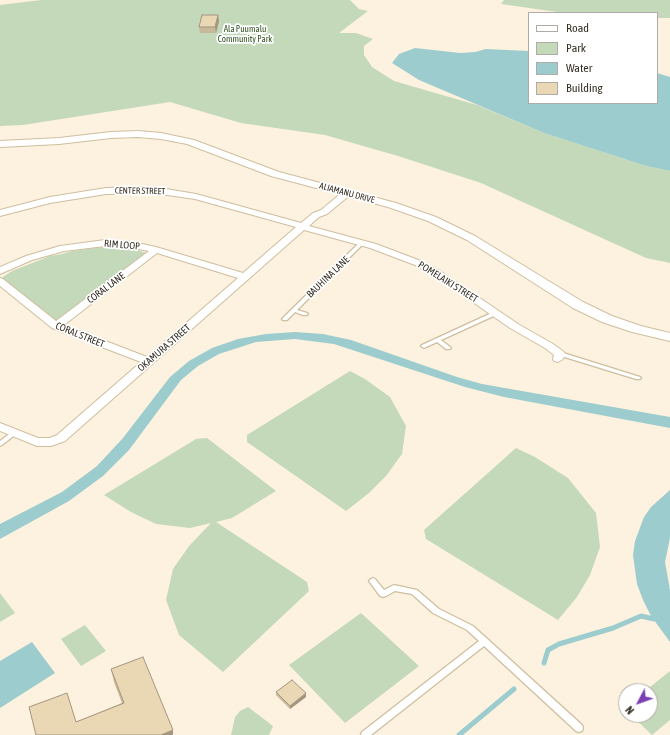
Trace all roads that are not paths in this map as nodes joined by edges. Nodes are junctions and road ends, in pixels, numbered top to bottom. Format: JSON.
{"nodes":[{"id":1,"x":0,"y":144,"type":"edge"},
{"id":2,"x":343,"y":192,"type":"junction"},
{"id":3,"x":0,"y":212,"type":"edge"},
{"id":4,"x":302,"y":227,"type":"junction"},
{"id":5,"x":362,"y":243,"type":"junction"},
{"id":6,"x":156,"y":250,"type":"junction"},
{"id":7,"x":0,"y":271,"type":"edge"},
{"id":8,"x":245,"y":277,"type":"junction"},
{"id":9,"x":0,"y":281,"type":"edge"},
{"id":10,"x":294,"y":310,"type":"junction"},
{"id":11,"x":306,"y":314,"type":"dead end"},
{"id":12,"x":496,"y":314,"type":"junction"},
{"id":13,"x":285,"y":319,"type":"dead end"},
{"id":14,"x":56,"y":326,"type":"junction"},
{"id":15,"x":670,"y":337,"type":"edge"},
{"id":16,"x":438,"y":340,"type":"junction"},
{"id":17,"x":424,"y":346,"type":"dead end"},
{"id":18,"x":448,"y":348,"type":"dead end"},
{"id":19,"x":559,"y":357,"type":"joint"},
{"id":20,"x":150,"y":361,"type":"junction"},
{"id":21,"x":638,"y":378,"type":"dead end"},
{"id":22,"x":0,"y":427,"type":"edge"},
{"id":23,"x":14,"y":433,"type":"junction"},
{"id":24,"x":0,"y":444,"type":"edge"},
{"id":25,"x":373,"y":581,"type":"dead end"},
{"id":26,"x":485,"y":641,"type":"junction"},
{"id":27,"x":579,"y":728,"type":"dead end"},
{"id":28,"x":365,"y":735,"type":"edge"}],
"edges":[{"from":1,"to":2,"type":"street","name":"ALIAMANU DRIVE"},
{"from":2,"to":4,"type":"street","name":"OKAMURA STREET"},
{"from":2,"to":15,"type":"street","name":"ALIAMANU DRIVE"},
{"from":3,"to":4,"type":"street","name":"CENTER STREET"},
{"from":4,"to":5,"type":"street","name":"POMELAIKI STREET"},
{"from":4,"to":8,"type":"street","name":"OKAMURA STREET"},
{"from":5,"to":10,"type":"lane","name":"BAUHINA LANE"},
{"from":5,"to":12,"type":"street","name":"POMELAIKI STREET"},
{"from":6,"to":7,"type":"street","name":"RIM LOOP"},
{"from":6,"to":8,"type":"street","name":"RIM LOOP"},
{"from":6,"to":14,"type":"street","name":"CORAL LANE"},
{"from":8,"to":20,"type":"street","name":"OKAMURA STREET"},
{"from":9,"to":14,"type":"street","name":"CORAL STREET"},
{"from":10,"to":11,"type":"lane","name":"BAUHINA LANE"},
{"from":10,"to":13,"type":"lane","name":"BAUHINA LANE"},
{"from":12,"to":16,"type":"lane"},
{"from":12,"to":19,"type":"street","name":"POMELAIKI STREET"},
{"from":14,"to":20,"type":"street","name":"CORAL STREET"},
{"from":16,"to":17,"type":"lane"},
{"from":16,"to":18,"type":"lane"},
{"from":19,"to":21,"type":"lane","name":"POMELAIKI STREET"},
{"from":20,"to":23,"type":"street","name":"OKAMURA STREET"},
{"from":22,"to":23,"type":"street","name":"OKAMURA STREET"},
{"from":23,"to":24,"type":"lane"},
{"from":25,"to":26,"type":"lane"},
{"from":26,"to":27,"type":"lane"},
{"from":26,"to":28,"type":"lane"}]}
